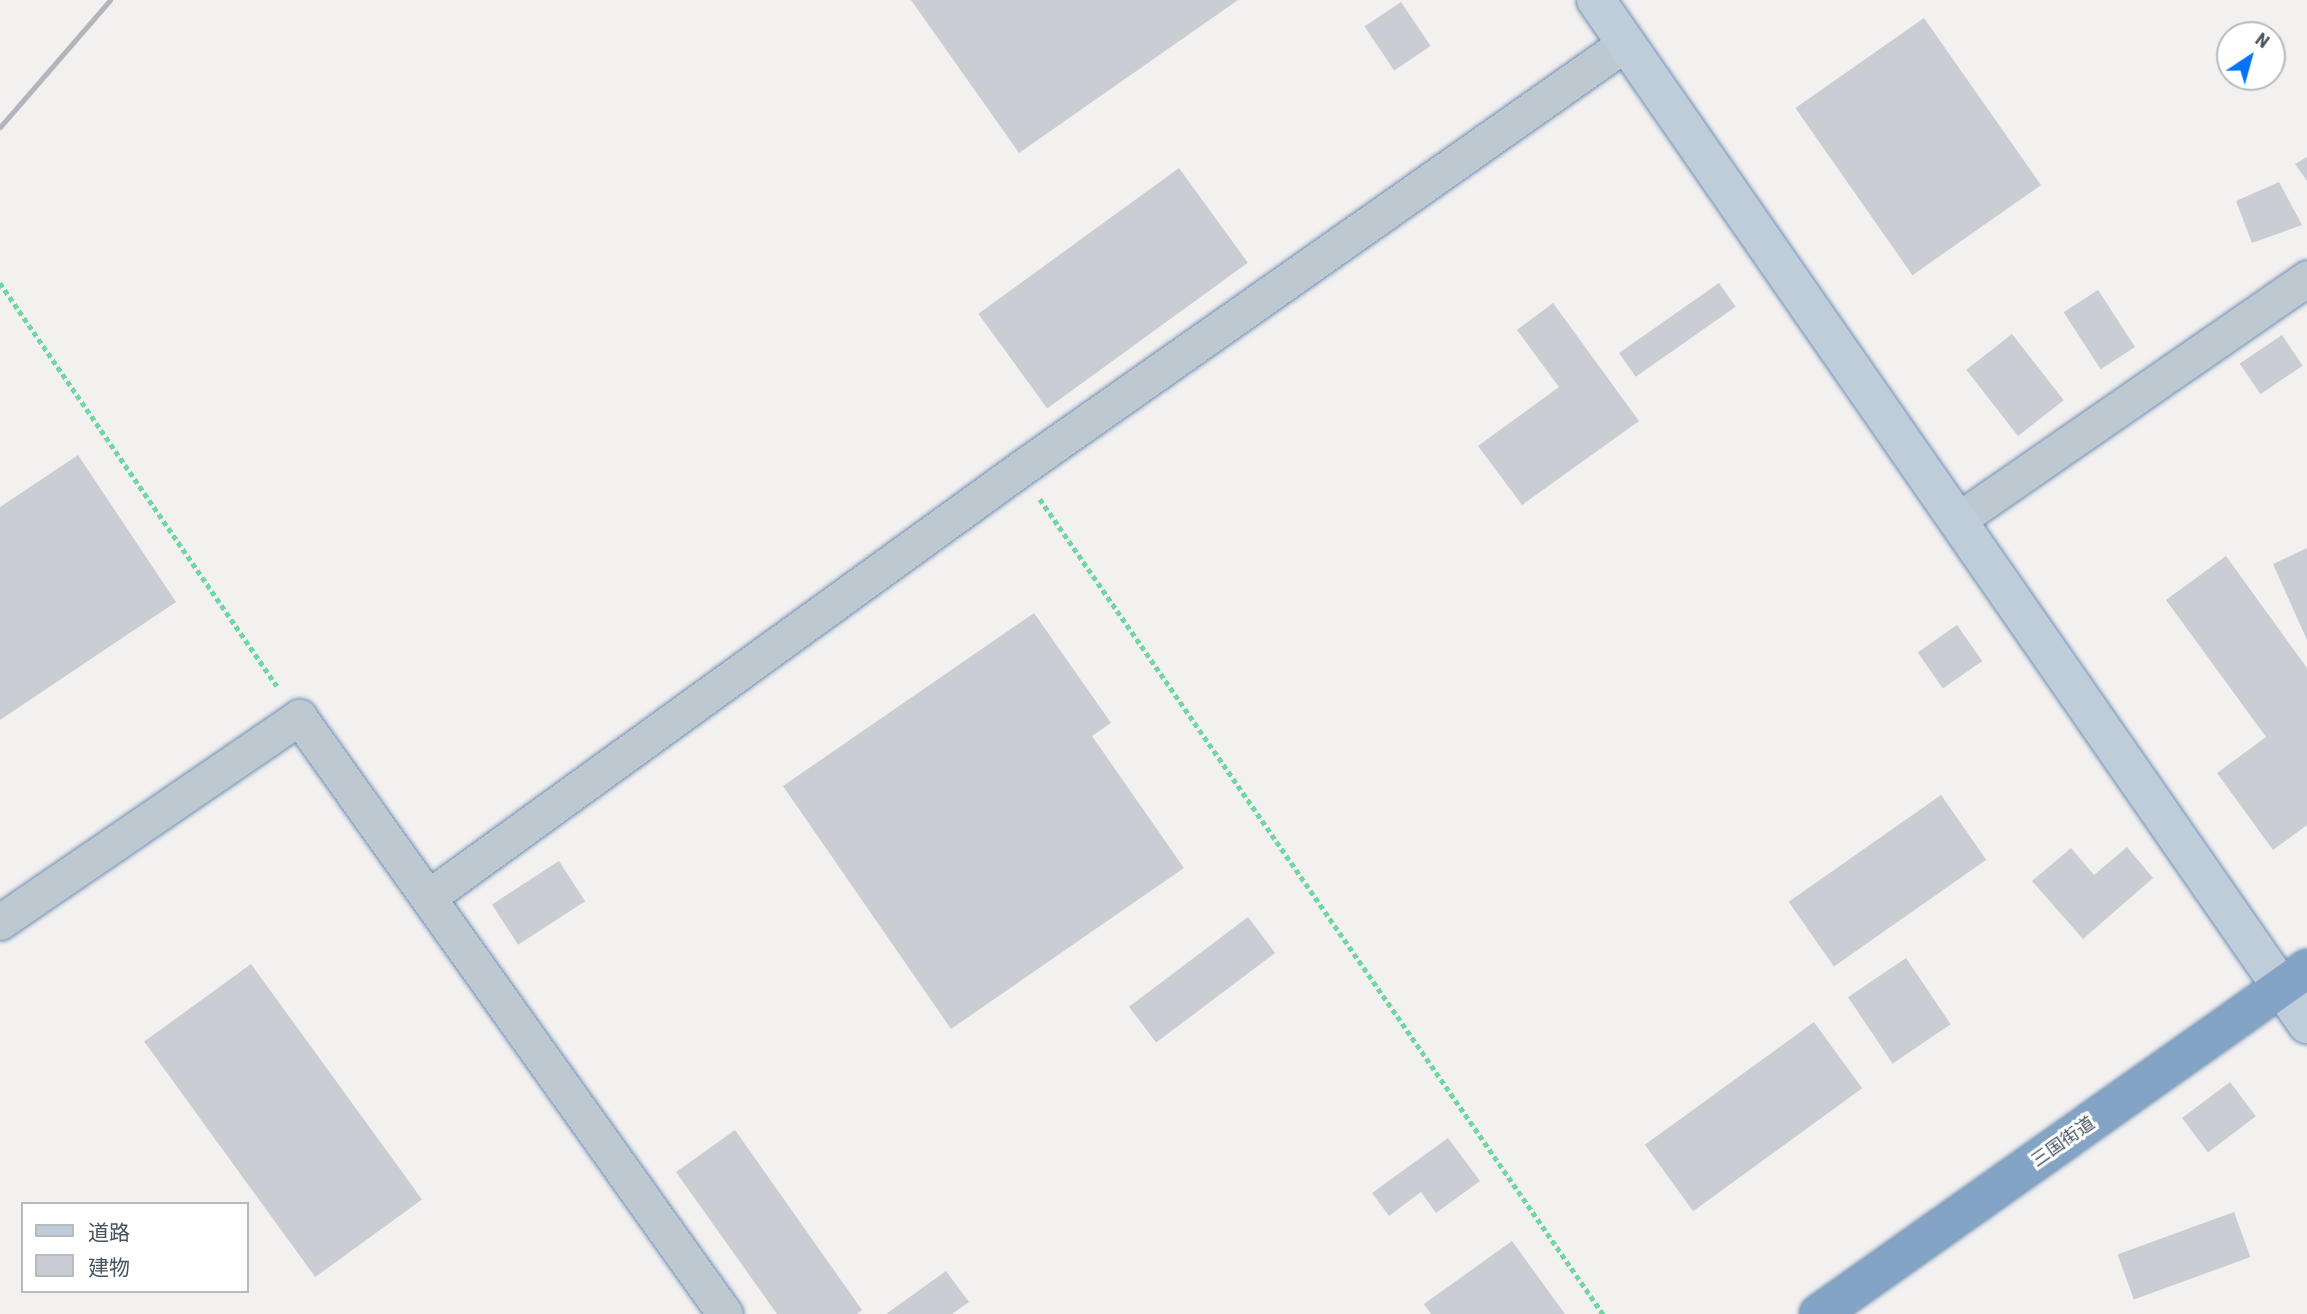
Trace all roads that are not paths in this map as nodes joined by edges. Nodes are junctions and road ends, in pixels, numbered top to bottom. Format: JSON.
{"nodes":[{"id":1,"x":1596,"y":0,"type":"edge"},
{"id":2,"x":1626,"y":43,"type":"junction"},
{"id":3,"x":2307,"y":278,"type":"edge"},
{"id":4,"x":1958,"y":520,"type":"junction"},
{"id":5,"x":430,"y":896,"type":"junction"},
{"id":6,"x":0,"y":922,"type":"edge"},
{"id":7,"x":2294,"y":978,"type":"edge"},
{"id":8,"x":2307,"y":1024,"type":"edge"},
{"id":9,"x":725,"y":1314,"type":"edge"},
{"id":10,"x":1819,"y":1314,"type":"edge"}],
"edges":[{"from":1,"to":2,"type":"street"},
{"from":2,"to":4,"type":"street"},
{"from":2,"to":5,"type":"street"},
{"from":3,"to":4,"type":"street"},
{"from":4,"to":7,"type":"street"},
{"from":5,"to":6,"type":"street"},
{"from":5,"to":9,"type":"street"},
{"from":7,"to":8,"type":"street"},
{"from":7,"to":10,"type":"highway","name":"三国街道"}]}
